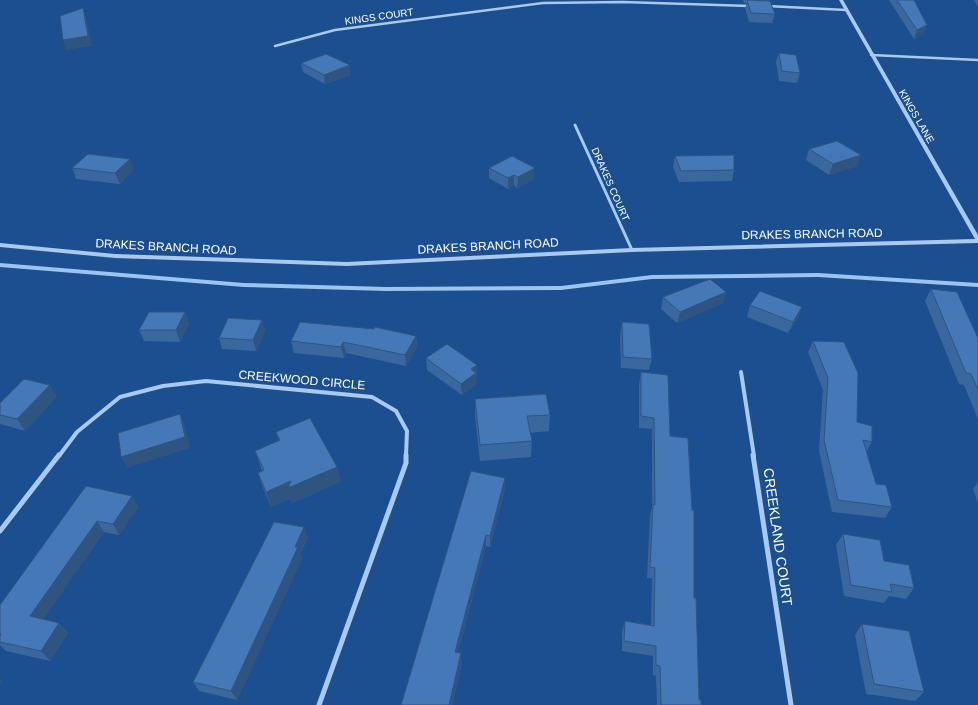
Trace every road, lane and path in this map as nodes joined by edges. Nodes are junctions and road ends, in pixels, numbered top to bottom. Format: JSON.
{"nodes":[{"id":1,"x":841,"y":0,"type":"edge"},
{"id":2,"x":753,"y":6,"type":"edge"},
{"id":3,"x":761,"y":6,"type":"edge"},
{"id":4,"x":846,"y":10,"type":"junction"},
{"id":5,"x":275,"y":46,"type":"dead end"},
{"id":6,"x":871,"y":55,"type":"junction"},
{"id":7,"x":978,"y":60,"type":"edge"},
{"id":8,"x":575,"y":125,"type":"dead end"},
{"id":9,"x":978,"y":241,"type":"edge"},
{"id":10,"x":0,"y":245,"type":"edge"},
{"id":11,"x":632,"y":250,"type":"junction"},
{"id":12,"x":741,"y":372,"type":"dead end"},
{"id":13,"x":0,"y":531,"type":"edge"},
{"id":14,"x":319,"y":705,"type":"edge"},
{"id":15,"x":791,"y":705,"type":"edge"}],
"edges":[{"from":1,"to":4,"type":"street","name":"KINGS LANE"},
{"from":2,"to":5,"type":"street","name":"KINGS COURT"},
{"from":3,"to":4,"type":"street"},
{"from":4,"to":6,"type":"street","name":"KINGS LANE"},
{"from":6,"to":7,"type":"street"},
{"from":6,"to":9,"type":"street","name":"KINGS LANE"},
{"from":8,"to":11,"type":"street","name":"DRAKES COURT"},
{"from":9,"to":11,"type":"street","name":"DRAKES BRANCH ROAD"},
{"from":10,"to":11,"type":"street","name":"DRAKES BRANCH ROAD"},
{"from":12,"to":15,"type":"street","name":"CREEKLAND COURT"},
{"from":13,"to":14,"type":"street","name":"CREEKWOOD CIRCLE"}]}
